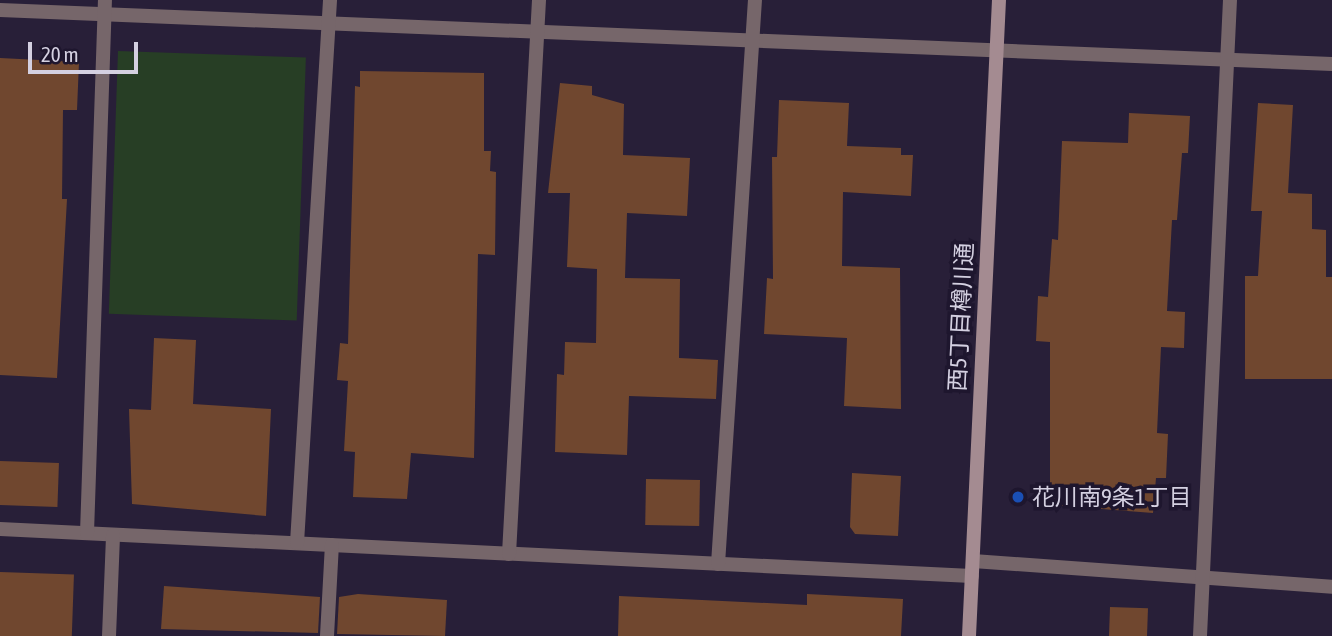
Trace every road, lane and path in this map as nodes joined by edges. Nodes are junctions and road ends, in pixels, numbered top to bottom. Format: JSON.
{"nodes":[{"id":1,"x":330,"y":0,"type":"edge"},
{"id":2,"x":539,"y":0,"type":"edge"},
{"id":3,"x":755,"y":0,"type":"edge"},
{"id":4,"x":999,"y":0,"type":"edge"},
{"id":5,"x":1230,"y":0,"type":"edge"},
{"id":6,"x":104,"y":7,"type":"edge"},
{"id":7,"x":0,"y":10,"type":"edge"},
{"id":8,"x":329,"y":24,"type":"junction"},
{"id":9,"x":538,"y":32,"type":"junction"},
{"id":10,"x":753,"y":41,"type":"junction"},
{"id":11,"x":996,"y":50,"type":"junction"},
{"id":12,"x":1227,"y":60,"type":"junction"},
{"id":13,"x":1332,"y":64,"type":"edge"},
{"id":14,"x":0,"y":529,"type":"edge"},
{"id":15,"x":86,"y":533,"type":"junction"},
{"id":16,"x":113,"y":535,"type":"junction"},
{"id":17,"x":297,"y":543,"type":"junction"},
{"id":18,"x":332,"y":545,"type":"junction"},
{"id":19,"x":509,"y":554,"type":"junction"},
{"id":20,"x":718,"y":564,"type":"junction"},
{"id":21,"x":973,"y":568,"type":"junction"},
{"id":22,"x":1203,"y":578,"type":"junction"},
{"id":23,"x":1332,"y":587,"type":"edge"},
{"id":24,"x":109,"y":636,"type":"edge"},
{"id":25,"x":327,"y":636,"type":"edge"},
{"id":26,"x":969,"y":636,"type":"edge"},
{"id":27,"x":1200,"y":636,"type":"edge"}],
"edges":[{"from":1,"to":8,"type":"street"},
{"from":2,"to":9,"type":"street"},
{"from":3,"to":10,"type":"street"},
{"from":4,"to":11,"type":"main road","name":"西5丁目樽川通"},
{"from":5,"to":12,"type":"street"},
{"from":6,"to":7,"type":"street"},
{"from":6,"to":8,"type":"street"},
{"from":6,"to":15,"type":"street"},
{"from":8,"to":9,"type":"street"},
{"from":8,"to":17,"type":"street"},
{"from":9,"to":10,"type":"street"},
{"from":9,"to":19,"type":"street"},
{"from":10,"to":11,"type":"street"},
{"from":10,"to":20,"type":"street"},
{"from":11,"to":12,"type":"street"},
{"from":11,"to":21,"type":"main road","name":"西5丁目樽川通"},
{"from":12,"to":13,"type":"street"},
{"from":12,"to":22,"type":"street"},
{"from":14,"to":15,"type":"street"},
{"from":15,"to":16,"type":"street"},
{"from":16,"to":17,"type":"street"},
{"from":16,"to":24,"type":"street"},
{"from":17,"to":18,"type":"street"},
{"from":18,"to":19,"type":"street"},
{"from":18,"to":25,"type":"street"},
{"from":19,"to":20,"type":"street"},
{"from":20,"to":21,"type":"street"},
{"from":21,"to":22,"type":"street"},
{"from":21,"to":26,"type":"main road","name":"西5丁目樽川通"},
{"from":22,"to":23,"type":"street"},
{"from":22,"to":27,"type":"street"}]}
